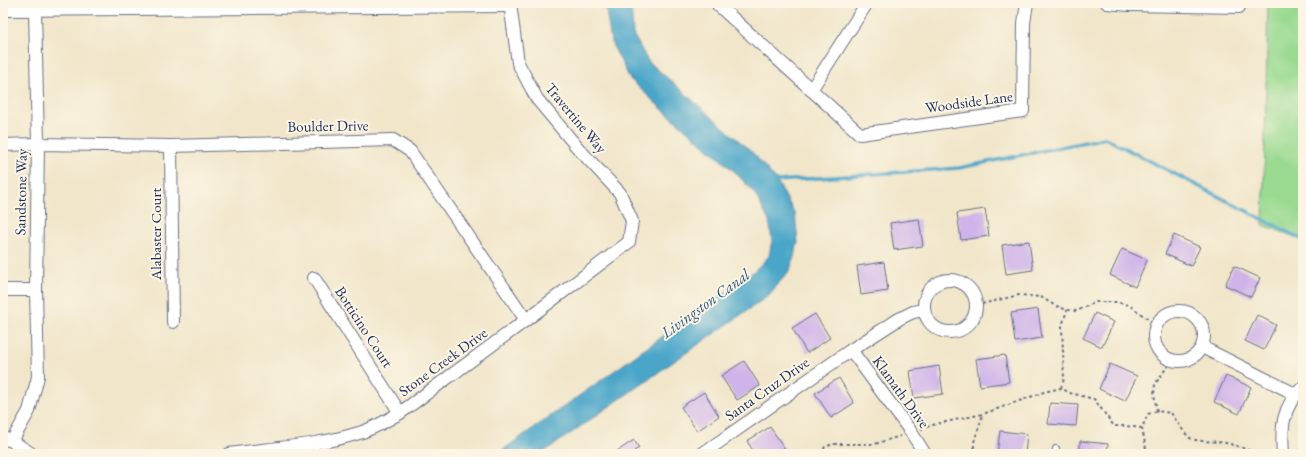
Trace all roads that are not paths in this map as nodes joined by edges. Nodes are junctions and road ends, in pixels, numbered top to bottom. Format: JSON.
{"nodes":[{"id":1,"x":868,"y":3,"type":"edge"},
{"id":2,"x":1027,"y":3,"type":"edge"},
{"id":3,"x":1107,"y":3,"type":"edge"},
{"id":4,"x":510,"y":4,"type":"edge"},
{"id":5,"x":718,"y":4,"type":"edge"},
{"id":6,"x":435,"y":5,"type":"edge"},
{"id":7,"x":1239,"y":7,"type":"dead end"},
{"id":8,"x":30,"y":8,"type":"edge"},
{"id":9,"x":3,"y":10,"type":"edge"},
{"id":10,"x":811,"y":90,"type":"junction"},
{"id":11,"x":38,"y":144,"type":"junction"},
{"id":12,"x":3,"y":145,"type":"edge"},
{"id":13,"x":171,"y":146,"type":"junction"},
{"id":14,"x":632,"y":221,"type":"joint"},
{"id":15,"x":314,"y":278,"type":"dead end"},
{"id":16,"x":3,"y":290,"type":"edge"},
{"id":17,"x":36,"y":290,"type":"junction"},
{"id":18,"x":924,"y":310,"type":"junction"},
{"id":19,"x":526,"y":320,"type":"junction"},
{"id":20,"x":173,"y":322,"type":"dead end"},
{"id":21,"x":1202,"y":347,"type":"junction"},
{"id":22,"x":851,"y":350,"type":"junction"},
{"id":23,"x":1299,"y":391,"type":"edge"},
{"id":24,"x":400,"y":413,"type":"junction"},
{"id":25,"x":3,"y":430,"type":"edge"},
{"id":26,"x":8,"y":440,"type":"edge"},
{"id":27,"x":32,"y":454,"type":"edge"},
{"id":28,"x":229,"y":454,"type":"edge"},
{"id":29,"x":702,"y":454,"type":"edge"},
{"id":30,"x":925,"y":454,"type":"edge"},
{"id":31,"x":1283,"y":454,"type":"edge"}],
"edges":[{"from":1,"to":10,"type":"street"},
{"from":2,"to":10,"type":"street","name":"Woodside Lane"},
{"from":3,"to":7,"type":"street"},
{"from":4,"to":6,"type":"street"},
{"from":4,"to":14,"type":"street","name":"Travertine Way"},
{"from":5,"to":10,"type":"street"},
{"from":6,"to":8,"type":"street"},
{"from":8,"to":9,"type":"street"},
{"from":8,"to":11,"type":"street","name":"Sandstone Way"},
{"from":11,"to":12,"type":"street","name":"Boulder Drive"},
{"from":11,"to":13,"type":"street","name":"Boulder Drive"},
{"from":11,"to":17,"type":"street","name":"Sandstone Way"},
{"from":13,"to":19,"type":"street","name":"Boulder Drive"},
{"from":13,"to":20,"type":"street","name":"Alabaster Court"},
{"from":14,"to":19,"type":"street","name":"Stone Creek Drive"},
{"from":15,"to":24,"type":"street","name":"Botticino Court"},
{"from":16,"to":17,"type":"street"},
{"from":17,"to":26,"type":"street","name":"Sandstone Way"},
{"from":18,"to":18,"type":"street"},
{"from":18,"to":22,"type":"street","name":"Santa Cruz Drive"},
{"from":19,"to":24,"type":"street","name":"Stone Creek Drive"},
{"from":21,"to":21,"type":"street"},
{"from":21,"to":23,"type":"street"},
{"from":22,"to":29,"type":"street","name":"Santa Cruz Drive"},
{"from":22,"to":30,"type":"street","name":"Klamath Drive"},
{"from":23,"to":31,"type":"street"},
{"from":24,"to":28,"type":"street","name":"Stone Creek Drive"},
{"from":25,"to":26,"type":"street"},
{"from":26,"to":27,"type":"street"}]}
